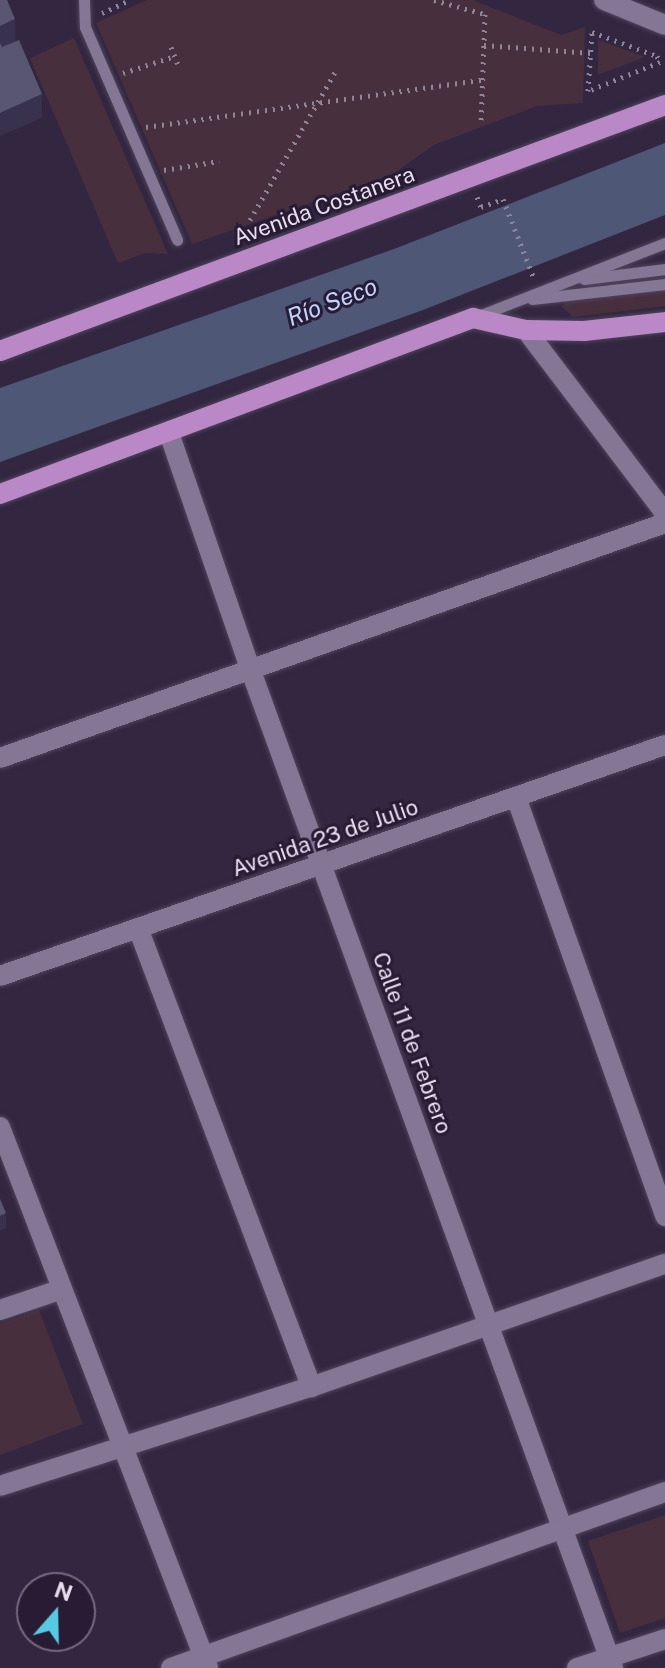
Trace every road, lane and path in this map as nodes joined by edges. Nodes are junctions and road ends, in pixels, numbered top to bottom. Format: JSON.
{"nodes":[{"id":1,"x":84,"y":0,"type":"edge"},
{"id":2,"x":434,"y":0,"type":"edge"},
{"id":3,"x":612,"y":2,"type":"edge"},
{"id":4,"x":665,"y":25,"type":"edge"},
{"id":5,"x":484,"y":45,"type":"junction"},
{"id":6,"x":171,"y":47,"type":"dead end"},
{"id":7,"x":591,"y":53,"type":"junction"},
{"id":8,"x":175,"y":56,"type":"junction"},
{"id":9,"x":178,"y":64,"type":"dead end"},
{"id":10,"x":335,"y":72,"type":"dead end"},
{"id":11,"x":108,"y":79,"type":"junction"},
{"id":12,"x":482,"y":80,"type":"junction"},
{"id":13,"x":318,"y":103,"type":"junction"},
{"id":14,"x":665,"y":105,"type":"edge"},
{"id":15,"x":481,"y":121,"type":"dead end"},
{"id":16,"x":130,"y":130,"type":"junction"},
{"id":17,"x":219,"y":161,"type":"dead end"},
{"id":18,"x":148,"y":173,"type":"junction"},
{"id":19,"x":503,"y":199,"type":"dead end"},
{"id":20,"x":250,"y":220,"type":"dead end"},
{"id":21,"x":177,"y":240,"type":"dead end"},
{"id":22,"x":665,"y":243,"type":"edge"},
{"id":23,"x":665,"y":269,"type":"edge"},
{"id":24,"x":534,"y":276,"type":"dead end"},
{"id":25,"x":567,"y":281,"type":"junction"},
{"id":26,"x":665,"y":284,"type":"edge"},
{"id":27,"x":516,"y":301,"type":"junction"},
{"id":28,"x":473,"y":318,"type":"junction"},
{"id":29,"x":665,"y":322,"type":"edge"},
{"id":30,"x":526,"y":330,"type":"junction"},
{"id":31,"x":0,"y":351,"type":"edge"},
{"id":32,"x":169,"y":433,"type":"junction"},
{"id":33,"x":0,"y":494,"type":"edge"},
{"id":34,"x":665,"y":513,"type":"edge"},
{"id":35,"x":665,"y":523,"type":"edge"},
{"id":36,"x":251,"y":671,"type":"junction"},
{"id":37,"x":665,"y":745,"type":"edge"},
{"id":38,"x":0,"y":758,"type":"edge"},
{"id":39,"x":516,"y":797,"type":"junction"},
{"id":40,"x":322,"y":864,"type":"junction"},
{"id":41,"x":138,"y":928,"type":"junction"},
{"id":42,"x":0,"y":976,"type":"edge"},
{"id":43,"x":0,"y":1127,"type":"edge"},
{"id":44,"x":665,"y":1216,"type":"edge"},
{"id":45,"x":665,"y":1264,"type":"edge"},
{"id":46,"x":62,"y":1289,"type":"junction"},
{"id":47,"x":0,"y":1310,"type":"edge"},
{"id":48,"x":489,"y":1327,"type":"junction"},
{"id":49,"x":311,"y":1387,"type":"junction"},
{"id":50,"x":123,"y":1448,"type":"junction"},
{"id":51,"x":0,"y":1486,"type":"edge"},
{"id":52,"x":665,"y":1492,"type":"edge"},
{"id":53,"x":563,"y":1530,"type":"junction"},
{"id":54,"x":665,"y":1639,"type":"edge"},
{"id":55,"x":206,"y":1662,"type":"edge"},
{"id":56,"x":611,"y":1663,"type":"edge"},
{"id":57,"x":171,"y":1668,"type":"edge"},
{"id":58,"x":577,"y":1668,"type":"edge"}],
"edges":[{"from":1,"to":11,"type":"lane"},
{"from":2,"to":5,"type":"path"},
{"from":3,"to":4,"type":"street"},
{"from":5,"to":7,"type":"path"},
{"from":5,"to":12,"type":"path"},
{"from":6,"to":8,"type":"path"},
{"from":7,"to":7,"type":"path"},
{"from":8,"to":9,"type":"path"},
{"from":8,"to":11,"type":"path"},
{"from":10,"to":13,"type":"path"},
{"from":11,"to":16,"type":"lane"},
{"from":12,"to":13,"type":"path"},
{"from":12,"to":15,"type":"path"},
{"from":13,"to":16,"type":"path"},
{"from":13,"to":20,"type":"path"},
{"from":14,"to":31,"type":"main road","name":"Avenida Costanera"},
{"from":16,"to":18,"type":"lane"},
{"from":17,"to":18,"type":"path"},
{"from":18,"to":21,"type":"lane"},
{"from":19,"to":24,"type":"path"},
{"from":22,"to":25,"type":"lane"},
{"from":23,"to":25,"type":"lane"},
{"from":25,"to":27,"type":"lane"},
{"from":26,"to":27,"type":"lane"},
{"from":27,"to":28,"type":"lane"},
{"from":28,"to":30,"type":"main road"},
{"from":28,"to":32,"type":"main road"},
{"from":29,"to":30,"type":"main road"},
{"from":30,"to":34,"type":"street"},
{"from":32,"to":33,"type":"main road"},
{"from":32,"to":36,"type":"street","name":"Calle 11 de Febrero"},
{"from":35,"to":36,"type":"street"},
{"from":36,"to":38,"type":"street"},
{"from":36,"to":40,"type":"street","name":"Calle 11 de Febrero"},
{"from":37,"to":39,"type":"street","name":"Avenida 23 de Julio"},
{"from":39,"to":40,"type":"street","name":"Avenida 23 de Julio"},
{"from":39,"to":44,"type":"street"},
{"from":40,"to":41,"type":"street","name":"Avenida 23 de Julio"},
{"from":40,"to":48,"type":"street","name":"Calle 11 de Febrero"},
{"from":41,"to":42,"type":"street","name":"Avenida 23 de Julio"},
{"from":41,"to":49,"type":"street"},
{"from":43,"to":46,"type":"street"},
{"from":45,"to":48,"type":"street"},
{"from":46,"to":47,"type":"street"},
{"from":46,"to":50,"type":"street"},
{"from":48,"to":49,"type":"street"},
{"from":48,"to":53,"type":"street","name":"Calle 11 de Febrero"},
{"from":49,"to":50,"type":"street"},
{"from":50,"to":51,"type":"street"},
{"from":50,"to":55,"type":"street"},
{"from":52,"to":53,"type":"street"},
{"from":53,"to":55,"type":"street"},
{"from":53,"to":56,"type":"street","name":"Calle 11 de Febrero"},
{"from":54,"to":56,"type":"street"},
{"from":55,"to":57,"type":"street"},
{"from":56,"to":58,"type":"street"}]}
